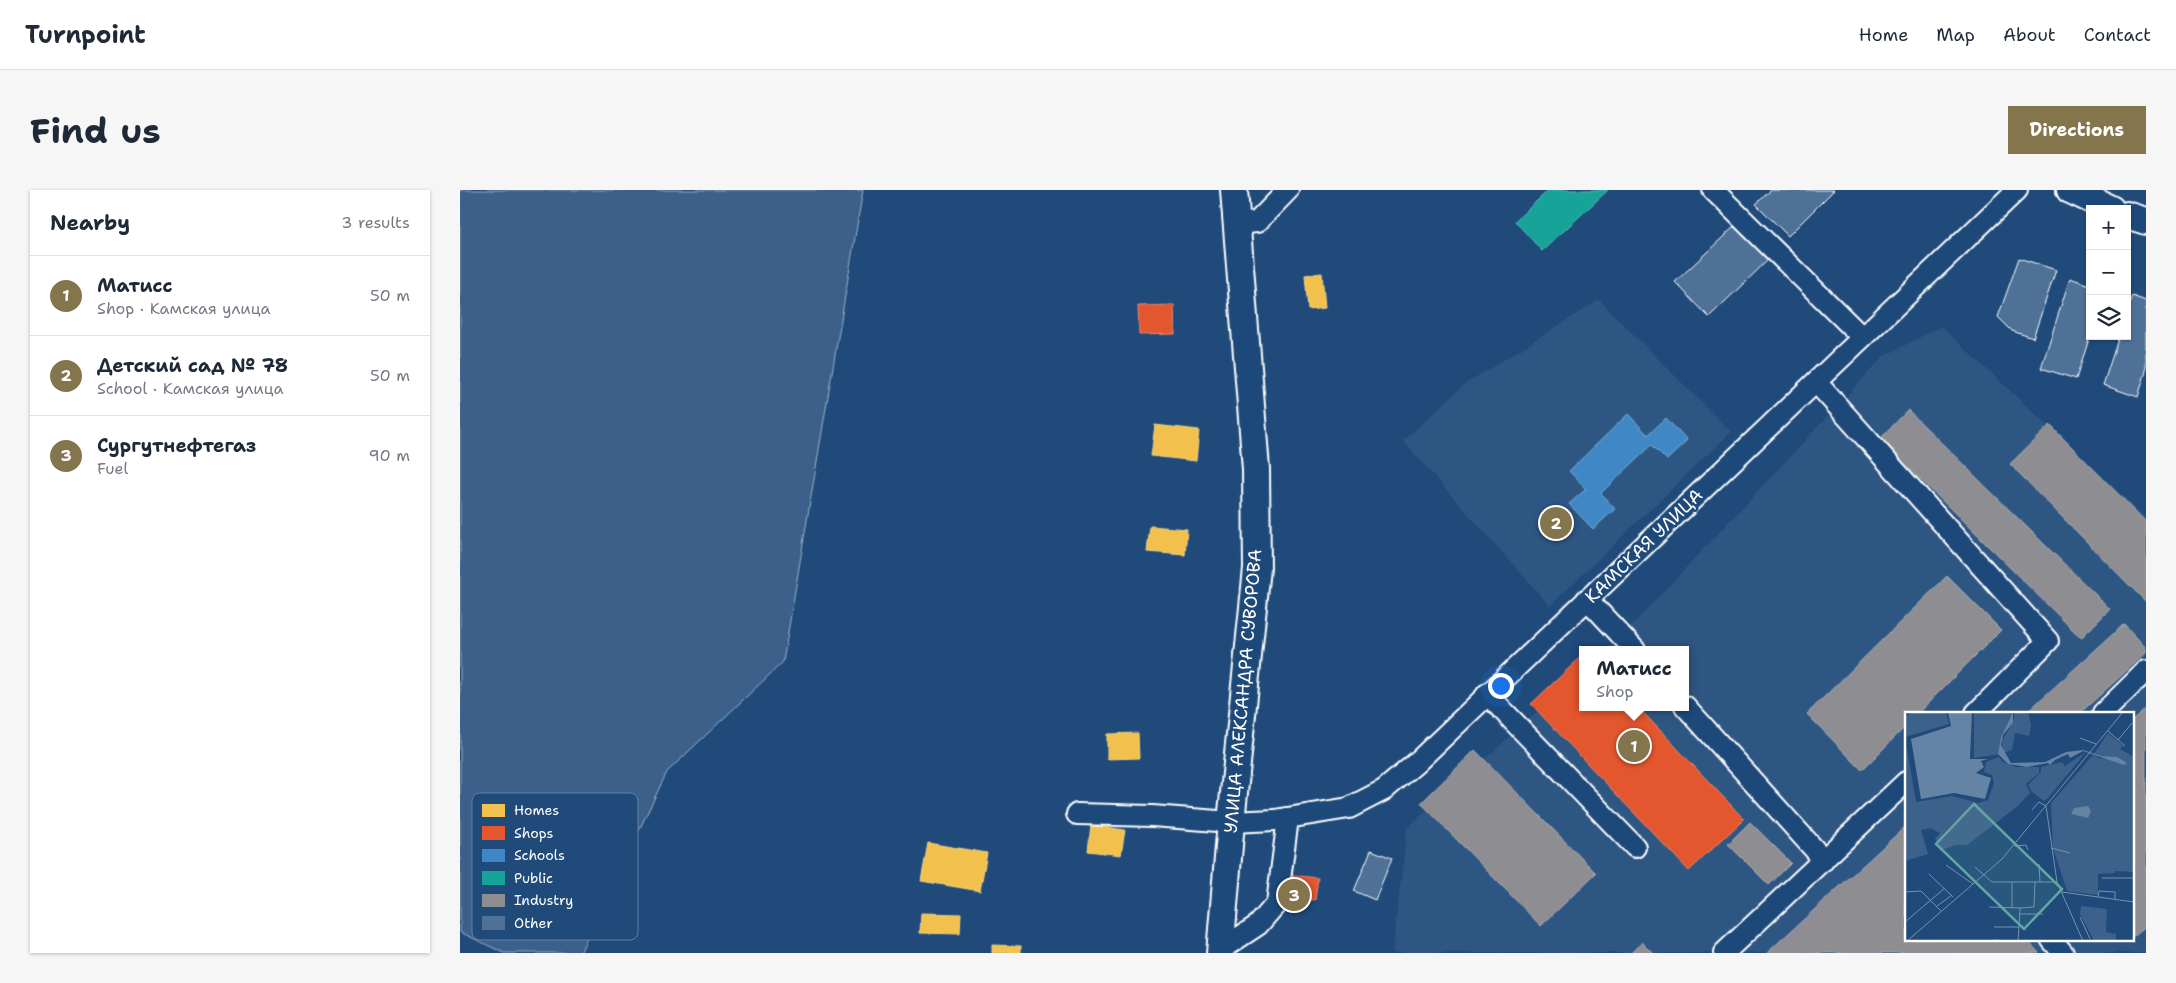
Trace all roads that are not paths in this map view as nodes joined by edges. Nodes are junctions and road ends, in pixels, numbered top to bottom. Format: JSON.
{"nodes":[{"id":1,"x":1234,"y":190,"type":"edge"},
{"id":2,"x":1288,"y":190,"type":"edge"},
{"id":3,"x":1713,"y":190,"type":"edge"},
{"id":4,"x":2017,"y":190,"type":"edge"},
{"id":5,"x":2070,"y":190,"type":"edge"},
{"id":6,"x":2102,"y":205,"type":"edge"},
{"id":7,"x":2131,"y":217,"type":"edge"},
{"id":8,"x":2146,"y":220,"type":"edge"},
{"id":9,"x":1237,"y":224,"type":"junction"},
{"id":10,"x":1862,"y":337,"type":"junction"},
{"id":11,"x":1816,"y":382,"type":"junction"},
{"id":12,"x":1587,"y":599,"type":"junction"},
{"id":13,"x":1631,"y":646,"type":"edge"},
{"id":14,"x":2146,"y":672,"type":"edge"},
{"id":15,"x":1488,"y":694,"type":"junction"},
{"id":16,"x":1689,"y":710,"type":"edge"},
{"id":17,"x":1977,"y":712,"type":"edge"},
{"id":18,"x":2104,"y":712,"type":"edge"},
{"id":19,"x":1905,"y":783,"type":"edge"},
{"id":20,"x":1077,"y":814,"type":"dead end"},
{"id":21,"x":1288,"y":818,"type":"junction"},
{"id":22,"x":1231,"y":822,"type":"junction"},
{"id":23,"x":1635,"y":847,"type":"dead end"},
{"id":24,"x":1824,"y":860,"type":"junction"},
{"id":25,"x":2052,"y":940,"type":"edge"},
{"id":26,"x":1220,"y":951,"type":"edge"},
{"id":27,"x":1724,"y":953,"type":"edge"},
{"id":28,"x":2063,"y":953,"type":"edge"}],
"edges":[{"from":1,"to":9,"type":"main road","name":"УЛИЦА АЛЕКСАНДРА СУВОРОВА"},
{"from":2,"to":9,"type":"street"},
{"from":3,"to":10,"type":"street"},
{"from":4,"to":10,"type":"street","name":"КАМСКАЯ УЛИЦА"},
{"from":5,"to":6,"type":"main road"},
{"from":7,"to":8,"type":"main road"},
{"from":9,"to":22,"type":"main road","name":"УЛИЦА АЛЕКСАНДРА СУВОРОВА"},
{"from":10,"to":11,"type":"street","name":"КАМСКАЯ УЛИЦА"},
{"from":11,"to":12,"type":"street","name":"КАМСКАЯ УЛИЦА"},
{"from":11,"to":17,"type":"street"},
{"from":12,"to":13,"type":"street"},
{"from":12,"to":15,"type":"street","name":"КАМСКАЯ УЛИЦА"},
{"from":14,"to":18,"type":"street"},
{"from":15,"to":21,"type":"street","name":"КАМСКАЯ УЛИЦА"},
{"from":15,"to":23,"type":"street"},
{"from":16,"to":24,"type":"street"},
{"from":19,"to":24,"type":"street"},
{"from":20,"to":22,"type":"street","name":"КАМСКАЯ УЛИЦА"},
{"from":21,"to":22,"type":"street","name":"КАМСКАЯ УЛИЦА"},
{"from":21,"to":26,"type":"street"},
{"from":22,"to":26,"type":"main road","name":"УЛИЦА АЛЕКСАНДРА СУВОРОВА"},
{"from":24,"to":27,"type":"street"},
{"from":25,"to":28,"type":"street"}]}
